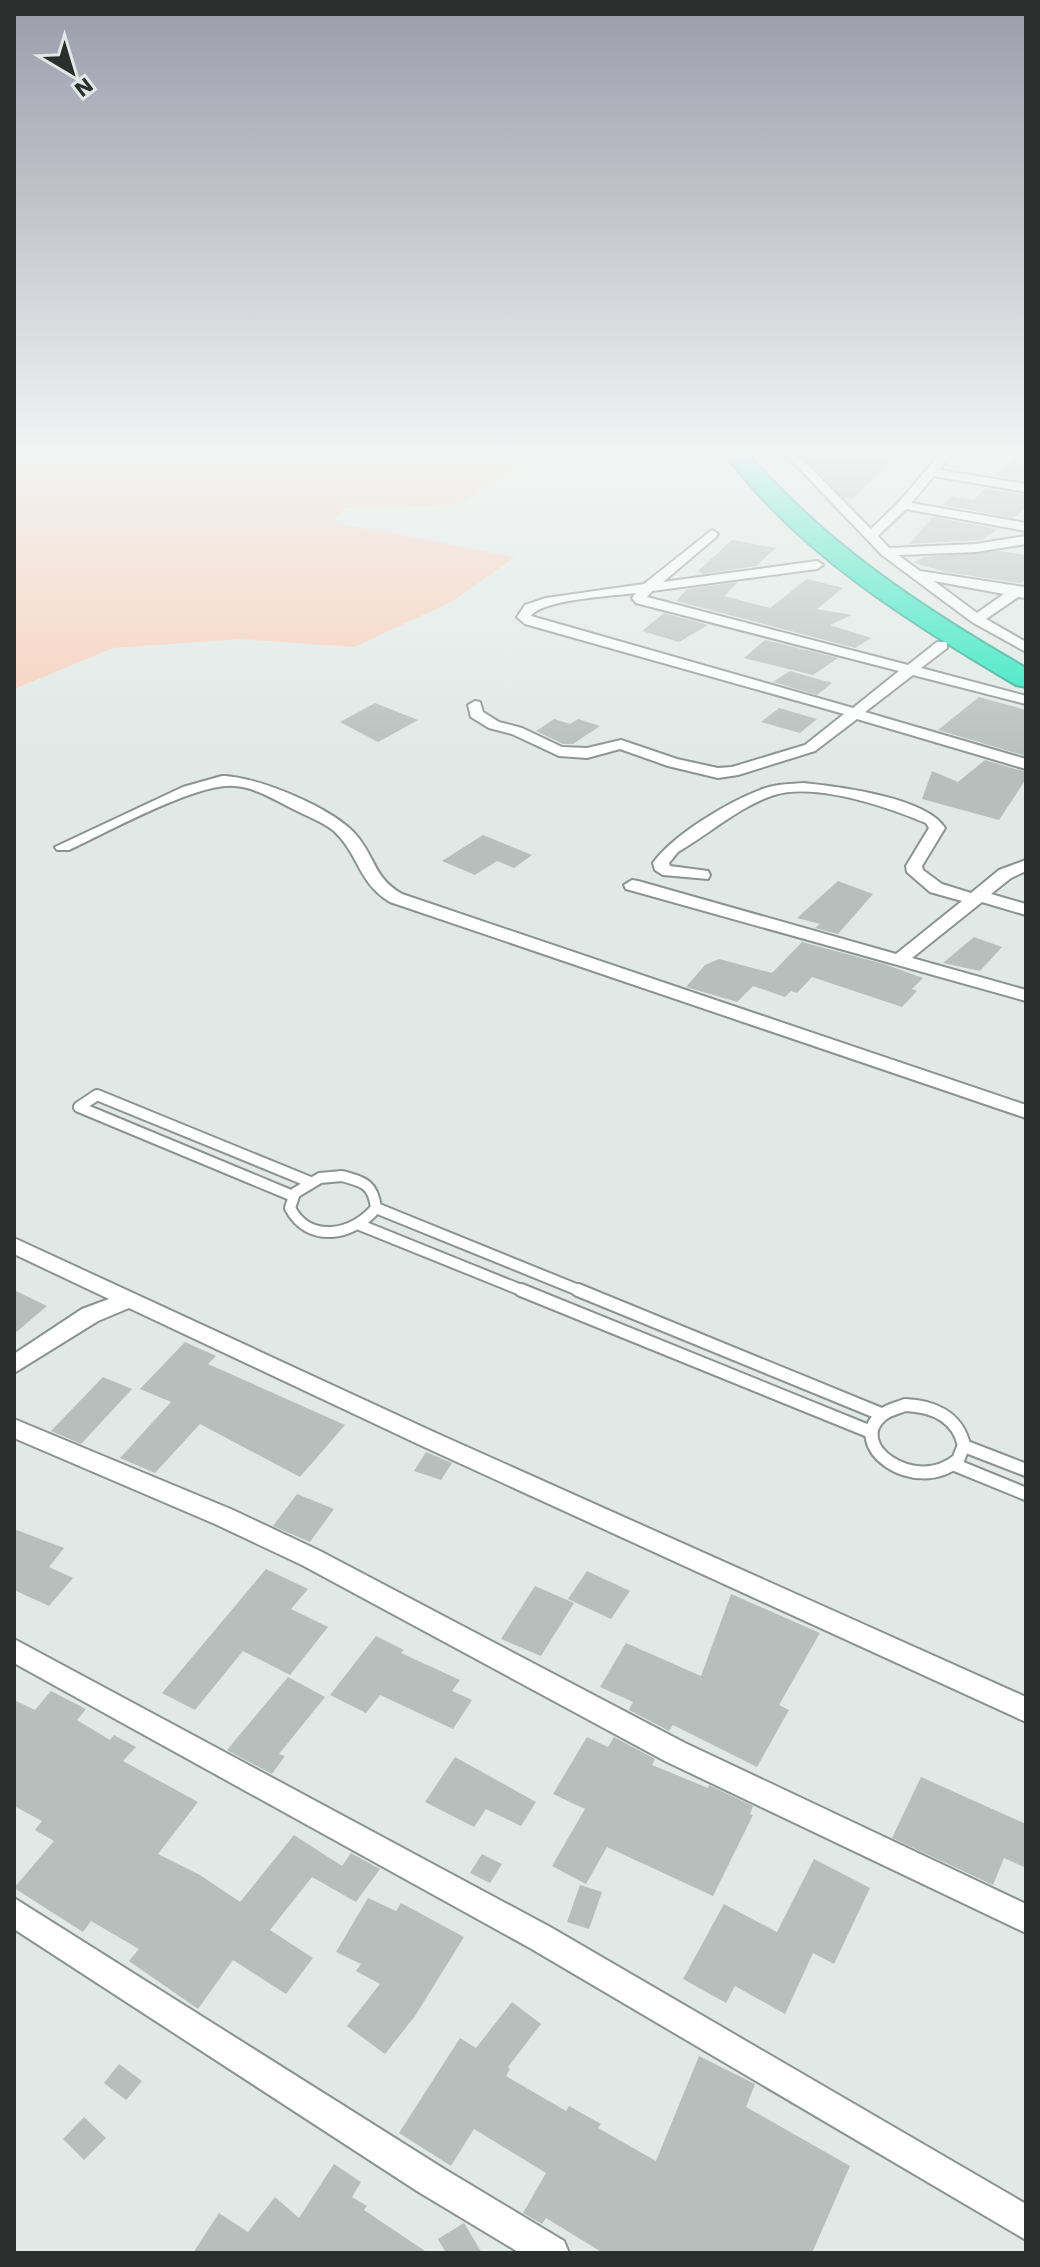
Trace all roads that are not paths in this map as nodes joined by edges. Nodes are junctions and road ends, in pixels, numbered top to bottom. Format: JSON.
{"nodes":[{"id":1,"x":687,"y":555,"type":"edge"},
{"id":2,"x":842,"y":555,"type":"edge"},
{"id":3,"x":860,"y":555,"type":"edge"},
{"id":4,"x":889,"y":555,"type":"edge"},
{"id":5,"x":817,"y":565,"type":"dead end"},
{"id":6,"x":912,"y":573,"type":"junction"},
{"id":7,"x":648,"y":588,"type":"junction"},
{"id":8,"x":1022,"y":591,"type":"edge"},
{"id":9,"x":977,"y":619,"type":"junction"},
{"id":10,"x":942,"y":645,"type":"dead end"},
{"id":11,"x":1026,"y":648,"type":"edge"},
{"id":12,"x":1026,"y":665,"type":"edge"},
{"id":13,"x":909,"y":670,"type":"junction"},
{"id":14,"x":1026,"y":679,"type":"edge"},
{"id":15,"x":1026,"y":700,"type":"edge"},
{"id":16,"x":475,"y":705,"type":"dead end"},
{"id":17,"x":854,"y":712,"type":"junction"},
{"id":18,"x":1026,"y":764,"type":"edge"},
{"id":19,"x":63,"y":847,"type":"dead end"},
{"id":20,"x":1026,"y":865,"type":"edge"},
{"id":21,"x":702,"y":875,"type":"dead end"},
{"id":22,"x":632,"y":885,"type":"dead end"},
{"id":23,"x":976,"y":897,"type":"junction"},
{"id":24,"x":1026,"y":910,"type":"edge"},
{"id":25,"x":901,"y":959,"type":"junction"},
{"id":26,"x":1026,"y":996,"type":"edge"},
{"id":27,"x":1026,"y":1112,"type":"edge"},
{"id":28,"x":310,"y":1182,"type":"junction"},
{"id":29,"x":293,"y":1196,"type":"junction"},
{"id":30,"x":376,"y":1208,"type":"junction"},
{"id":31,"x":360,"y":1225,"type":"junction"},
{"id":32,"x":14,"y":1245,"type":"edge"},
{"id":33,"x":130,"y":1299,"type":"junction"},
{"id":34,"x":14,"y":1365,"type":"edge"},
{"id":35,"x":881,"y":1414,"type":"junction"},
{"id":36,"x":14,"y":1428,"type":"edge"},
{"id":37,"x":871,"y":1432,"type":"junction"},
{"id":38,"x":964,"y":1446,"type":"junction"},
{"id":39,"x":955,"y":1465,"type":"junction"},
{"id":40,"x":1026,"y":1470,"type":"edge"},
{"id":41,"x":1026,"y":1494,"type":"edge"},
{"id":42,"x":14,"y":1650,"type":"edge"},
{"id":43,"x":1026,"y":1710,"type":"edge"},
{"id":44,"x":14,"y":1912,"type":"edge"},
{"id":45,"x":1026,"y":1919,"type":"edge"},
{"id":46,"x":1026,"y":2223,"type":"edge"},
{"id":47,"x":552,"y":2253,"type":"edge"}],
"edges":[{"from":1,"to":7,"type":"street"},
{"from":2,"to":14,"type":"highway"},
{"from":3,"to":12,"type":"highway"},
{"from":4,"to":6,"type":"street"},
{"from":5,"to":7,"type":"street"},
{"from":6,"to":8,"type":"street"},
{"from":6,"to":9,"type":"street"},
{"from":7,"to":13,"type":"street"},
{"from":7,"to":17,"type":"street"},
{"from":8,"to":9,"type":"street"},
{"from":9,"to":11,"type":"street"},
{"from":10,"to":13,"type":"street"},
{"from":13,"to":15,"type":"street"},
{"from":13,"to":17,"type":"street"},
{"from":16,"to":17,"type":"street"},
{"from":17,"to":18,"type":"street"},
{"from":19,"to":27,"type":"street"},
{"from":20,"to":23,"type":"street"},
{"from":21,"to":23,"type":"street"},
{"from":22,"to":25,"type":"street"},
{"from":23,"to":24,"type":"street"},
{"from":23,"to":25,"type":"street"},
{"from":25,"to":26,"type":"street"},
{"from":28,"to":29,"type":"lane"},
{"from":28,"to":29,"type":"lane"},
{"from":28,"to":30,"type":"lane"},
{"from":29,"to":31,"type":"lane"},
{"from":30,"to":31,"type":"lane"},
{"from":30,"to":35,"type":"lane"},
{"from":31,"to":37,"type":"lane"},
{"from":32,"to":33,"type":"street"},
{"from":33,"to":34,"type":"street"},
{"from":33,"to":43,"type":"street"},
{"from":35,"to":37,"type":"lane"},
{"from":35,"to":38,"type":"lane"},
{"from":36,"to":45,"type":"street"},
{"from":37,"to":39,"type":"lane"},
{"from":38,"to":39,"type":"lane"},
{"from":38,"to":40,"type":"lane"},
{"from":39,"to":41,"type":"lane"},
{"from":42,"to":46,"type":"street"},
{"from":44,"to":47,"type":"street"}]}
